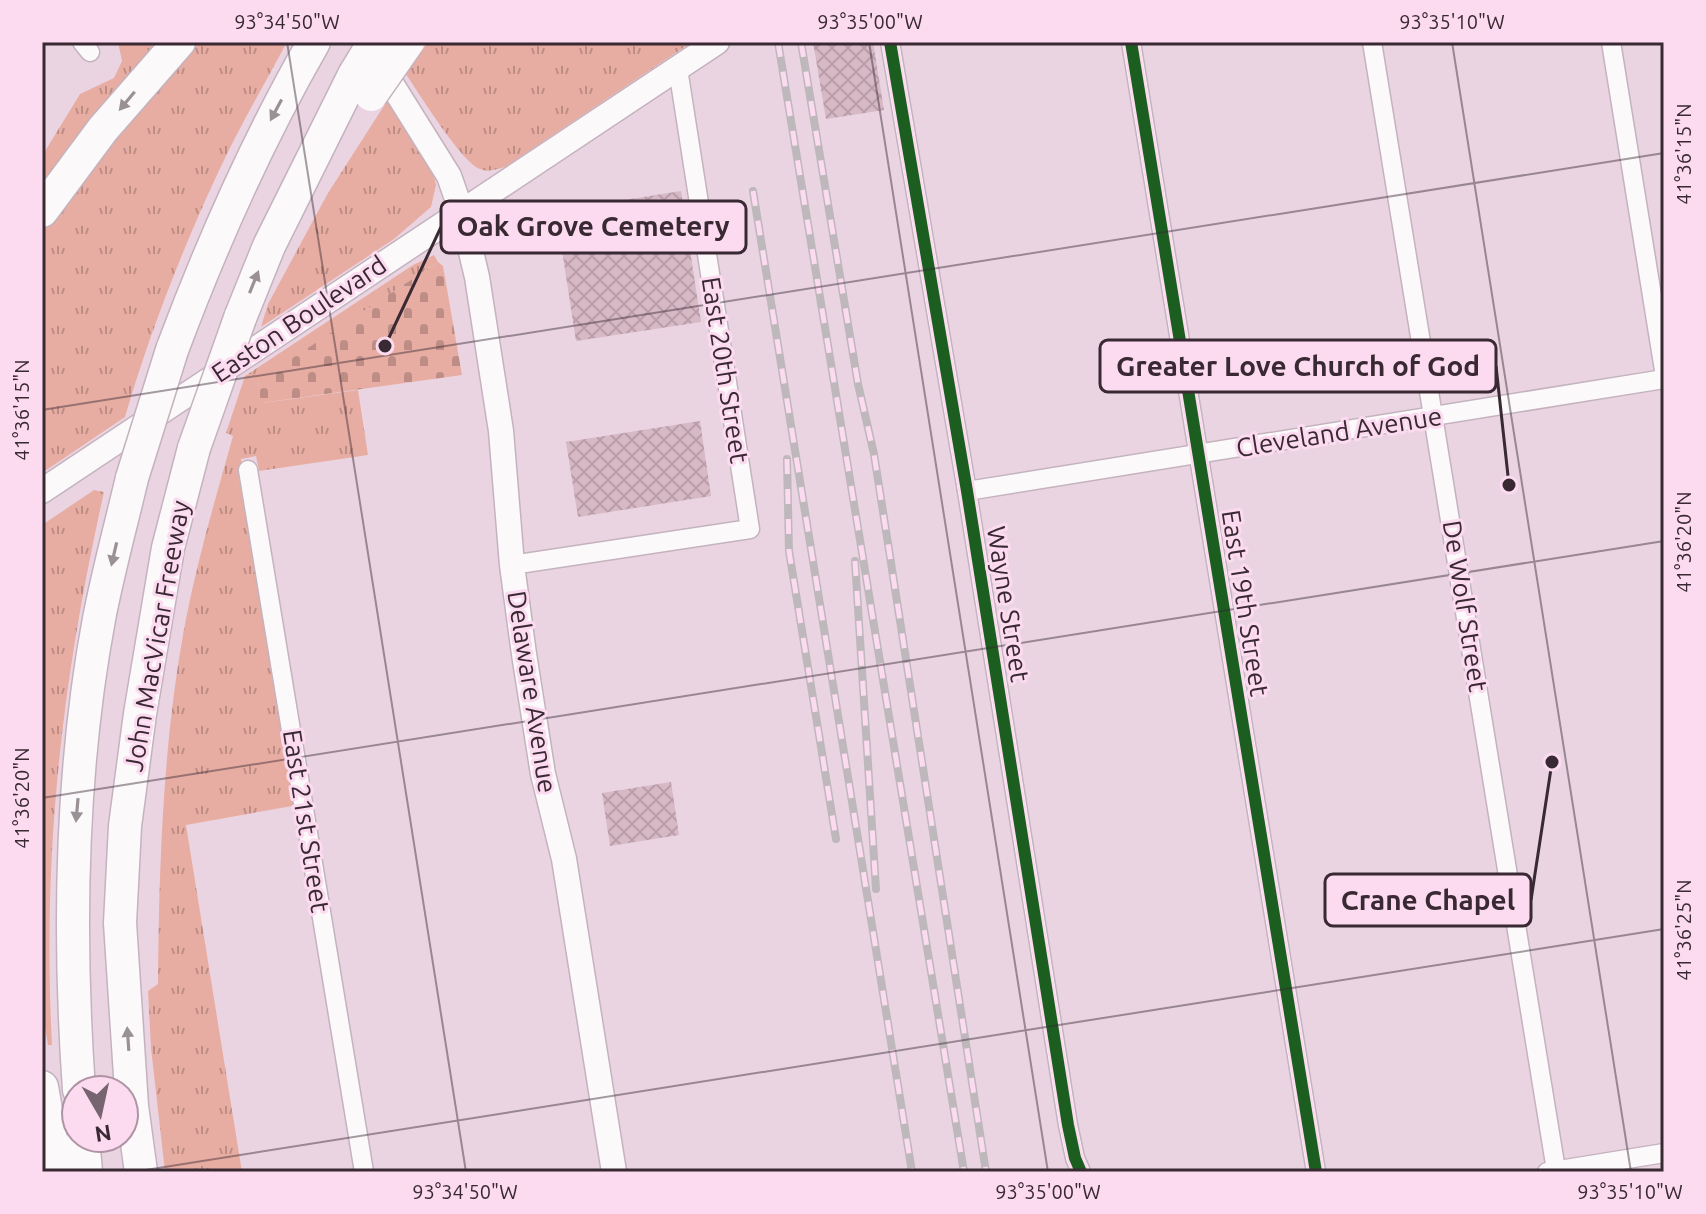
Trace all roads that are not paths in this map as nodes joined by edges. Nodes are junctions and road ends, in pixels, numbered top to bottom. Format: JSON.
{"nodes":[{"id":1,"x":179,"y":42,"type":"edge"},
{"id":2,"x":314,"y":42,"type":"edge"},
{"id":3,"x":364,"y":42,"type":"edge"},
{"id":4,"x":374,"y":42,"type":"edge"},
{"id":5,"x":408,"y":42,"type":"edge"},
{"id":6,"x":717,"y":42,"type":"edge"},
{"id":7,"x":890,"y":42,"type":"edge"},
{"id":8,"x":1131,"y":42,"type":"edge"},
{"id":9,"x":1372,"y":42,"type":"edge"},
{"id":10,"x":1611,"y":42,"type":"edge"},
{"id":11,"x":678,"y":69,"type":"junction"},
{"id":12,"x":362,"y":85,"type":"junction"},
{"id":13,"x":461,"y":210,"type":"junction"},
{"id":14,"x":42,"y":211,"type":"edge"},
{"id":15,"x":1664,"y":370,"type":"edge"},
{"id":16,"x":1664,"y":379,"type":"edge"},
{"id":17,"x":1435,"y":416,"type":"junction"},
{"id":18,"x":1198,"y":454,"type":"junction"},
{"id":19,"x":248,"y":470,"type":"dead end"},
{"id":20,"x":42,"y":491,"type":"edge"},
{"id":21,"x":967,"y":491,"type":"junction"},
{"id":22,"x":512,"y":565,"type":"junction"},
{"id":23,"x":78,"y":1074,"type":"edge"},
{"id":24,"x":42,"y":1087,"type":"edge"},
{"id":25,"x":1664,"y":1153,"type":"edge"},
{"id":26,"x":1624,"y":1166,"type":"edge"},
{"id":27,"x":1551,"y":1171,"type":"edge"},
{"id":28,"x":57,"y":1172,"type":"edge"},
{"id":29,"x":141,"y":1172,"type":"edge"},
{"id":30,"x":364,"y":1172,"type":"edge"},
{"id":31,"x":614,"y":1172,"type":"edge"},
{"id":32,"x":1081,"y":1172,"type":"edge"},
{"id":33,"x":1316,"y":1172,"type":"edge"}],
"edges":[{"from":1,"to":14,"type":"highway","one_way":true},
{"from":2,"to":23,"type":"highway","name":"John MacVicar Freeway","one_way":true,"bridge":true},
{"from":3,"to":13,"type":"main road"},
{"from":4,"to":12,"type":"highway","bridge":true},
{"from":5,"to":12,"type":"highway","bridge":true},
{"from":6,"to":11,"type":"main road","name":"Easton Boulevard"},
{"from":7,"to":21,"type":"street","name":"Wayne Street"},
{"from":8,"to":18,"type":"street","name":"East 19th Street"},
{"from":9,"to":17,"type":"street","name":"De Wolf Street"},
{"from":10,"to":15,"type":"street"},
{"from":11,"to":13,"type":"main road","name":"Easton Boulevard"},
{"from":11,"to":22,"type":"street","name":"East 20th Street"},
{"from":29,"to":12,"type":"highway","name":"John MacVicar Freeway","one_way":true,"bridge":true},
{"from":13,"to":20,"type":"main road","name":"Easton Boulevard"},
{"from":13,"to":22,"type":"main road","name":"Delaware Avenue"},
{"from":16,"to":17,"type":"street","name":"Cleveland Avenue"},
{"from":17,"to":18,"type":"street","name":"Cleveland Avenue"},
{"from":17,"to":27,"type":"street","name":"De Wolf Street"},
{"from":18,"to":21,"type":"street","name":"Cleveland Avenue"},
{"from":18,"to":33,"type":"street","name":"East 19th Street"},
{"from":19,"to":30,"type":"street","name":"East 21st Street"},
{"from":21,"to":32,"type":"street","name":"Wayne Street"},
{"from":22,"to":31,"type":"main road","name":"Delaware Avenue"},
{"from":24,"to":28,"type":"highway"},
{"from":25,"to":26,"type":"street"},
{"from":26,"to":27,"type":"street"}]}
